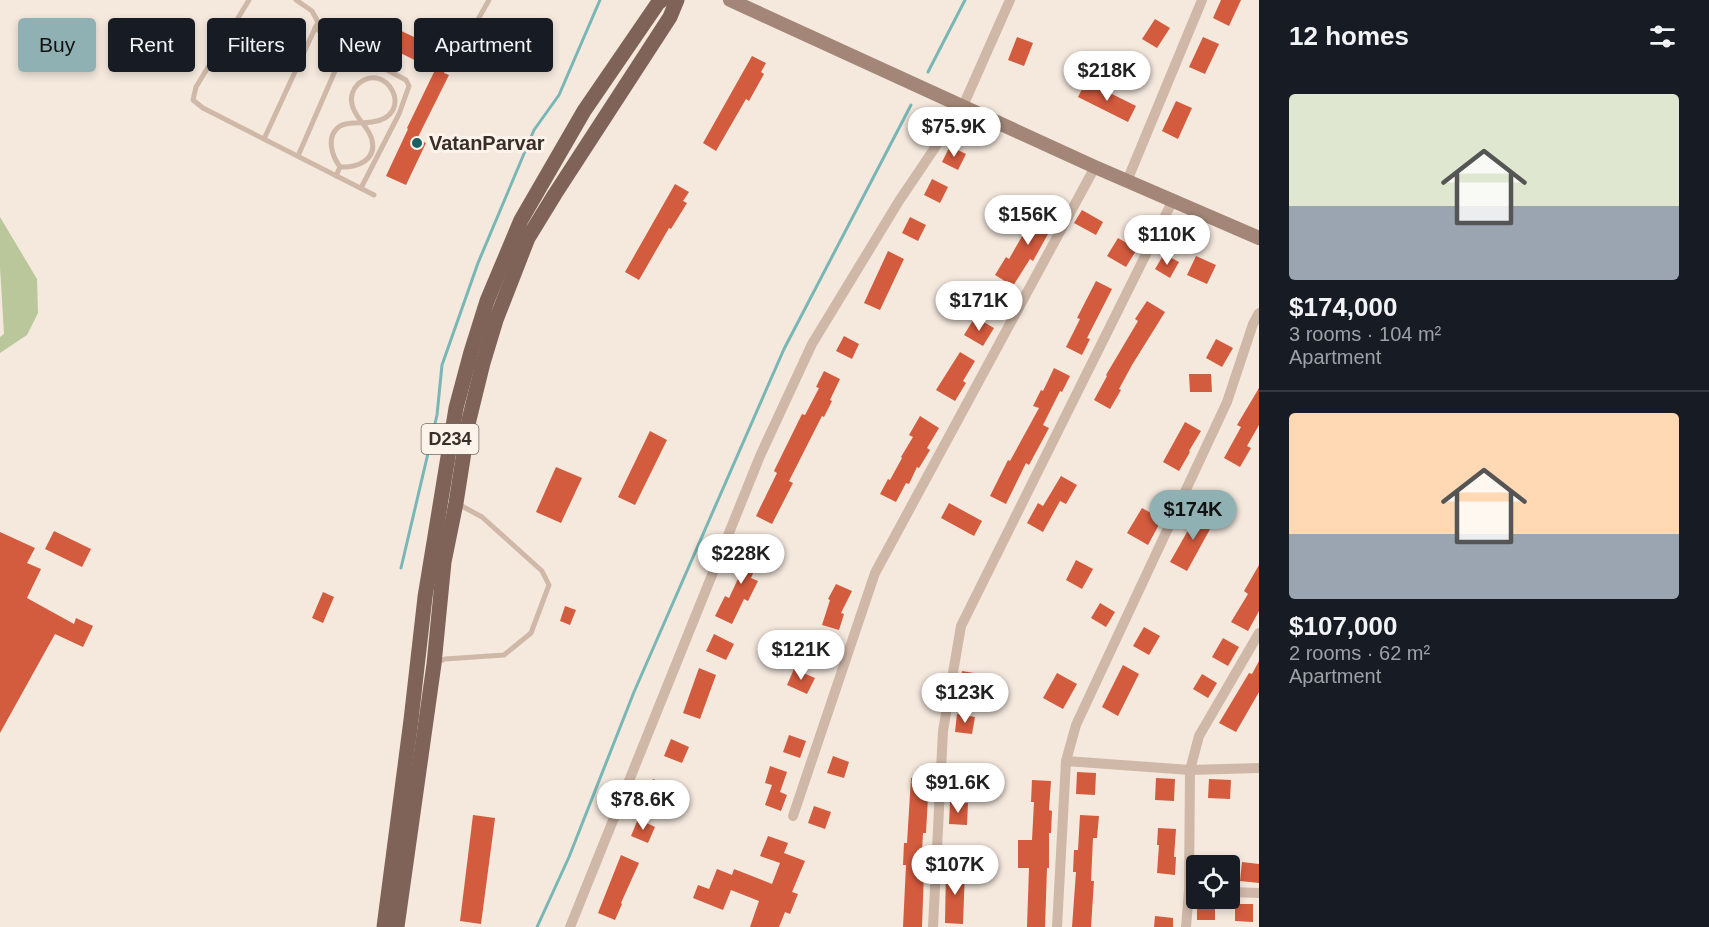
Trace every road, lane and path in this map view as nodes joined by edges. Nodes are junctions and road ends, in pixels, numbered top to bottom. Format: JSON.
{"nodes":[{"id":1,"x":249,"y":0,"type":"edge"},
{"id":2,"x":297,"y":0,"type":"edge"},
{"id":3,"x":489,"y":0,"type":"edge"},
{"id":4,"x":662,"y":0,"type":"edge"},
{"id":5,"x":677,"y":0,"type":"edge"},
{"id":6,"x":730,"y":0,"type":"edge"},
{"id":7,"x":1010,"y":0,"type":"edge"},
{"id":8,"x":1202,"y":0,"type":"edge"},
{"id":9,"x":479,"y":18,"type":"edge"},
{"id":10,"x":315,"y":28,"type":"junction"},
{"id":11,"x":318,"y":30,"type":"edge"},
{"id":12,"x":335,"y":72,"type":"edge"},
{"id":13,"x":391,"y":72,"type":"edge"},
{"id":14,"x":963,"y":106,"type":"junction"},
{"id":15,"x":362,"y":123,"type":"junction"},
{"id":16,"x":264,"y":139,"type":"junction"},
{"id":17,"x":298,"y":156,"type":"junction"},
{"id":18,"x":1095,"y":166,"type":"junction"},
{"id":19,"x":340,"y":167,"type":"junction"},
{"id":20,"x":336,"y":176,"type":"junction"},
{"id":21,"x":1127,"y":181,"type":"junction"},
{"id":22,"x":361,"y":188,"type":"junction"},
{"id":23,"x":374,"y":195,"type":"dead end"},
{"id":24,"x":1173,"y":200,"type":"junction"},
{"id":25,"x":1259,"y":238,"type":"edge"},
{"id":26,"x":1259,"y":313,"type":"edge"},
{"id":27,"x":456,"y":503,"type":"junction"},
{"id":28,"x":1259,"y":633,"type":"edge"},
{"id":29,"x":434,"y":664,"type":"junction"},
{"id":30,"x":1066,"y":761,"type":"junction"},
{"id":31,"x":1259,"y":768,"type":"edge"},
{"id":32,"x":1190,"y":770,"type":"junction"},
{"id":33,"x":792,"y":816,"type":"dead end"},
{"id":34,"x":1192,"y":855,"type":"edge"},
{"id":35,"x":1240,"y":892,"type":"edge"},
{"id":36,"x":1259,"y":893,"type":"edge"},
{"id":37,"x":1190,"y":909,"type":"edge"},
{"id":38,"x":384,"y":927,"type":"edge"},
{"id":39,"x":397,"y":927,"type":"edge"},
{"id":40,"x":570,"y":927,"type":"edge"},
{"id":41,"x":933,"y":927,"type":"edge"},
{"id":42,"x":1057,"y":927,"type":"edge"},
{"id":43,"x":1186,"y":927,"type":"edge"}],
"edges":[{"from":1,"to":16,"type":"lane"},
{"from":2,"to":10,"type":"lane"},
{"from":3,"to":9,"type":"lane"},
{"from":4,"to":38,"type":"main road","number":"D234"},
{"from":5,"to":27,"type":"main road","number":"D234"},
{"from":6,"to":14,"type":"main road"},
{"from":7,"to":14,"type":"street"},
{"from":8,"to":21,"type":"street"},
{"from":10,"to":11,"type":"lane"},
{"from":10,"to":16,"type":"lane"},
{"from":12,"to":17,"type":"lane"},
{"from":13,"to":22,"type":"lane"},
{"from":14,"to":18,"type":"main road"},
{"from":14,"to":40,"type":"street"},
{"from":15,"to":15,"type":"lane"},
{"from":15,"to":19,"type":"lane"},
{"from":15,"to":19,"type":"lane"},
{"from":16,"to":17,"type":"lane"},
{"from":17,"to":20,"type":"lane"},
{"from":18,"to":21,"type":"main road"},
{"from":18,"to":33,"type":"street"},
{"from":19,"to":20,"type":"lane"},
{"from":20,"to":22,"type":"lane"},
{"from":21,"to":24,"type":"main road"},
{"from":22,"to":23,"type":"lane"},
{"from":24,"to":25,"type":"main road"},
{"from":24,"to":41,"type":"street"},
{"from":26,"to":30,"type":"street"},
{"from":27,"to":29,"type":"main road","number":"D234"},
{"from":27,"to":29,"type":"lane"},
{"from":28,"to":32,"type":"street"},
{"from":29,"to":39,"type":"main road","number":"D234"},
{"from":30,"to":32,"type":"street"},
{"from":30,"to":42,"type":"street"},
{"from":31,"to":32,"type":"street"},
{"from":32,"to":34,"type":"street"},
{"from":35,"to":36,"type":"street"},
{"from":37,"to":43,"type":"street"}]}
